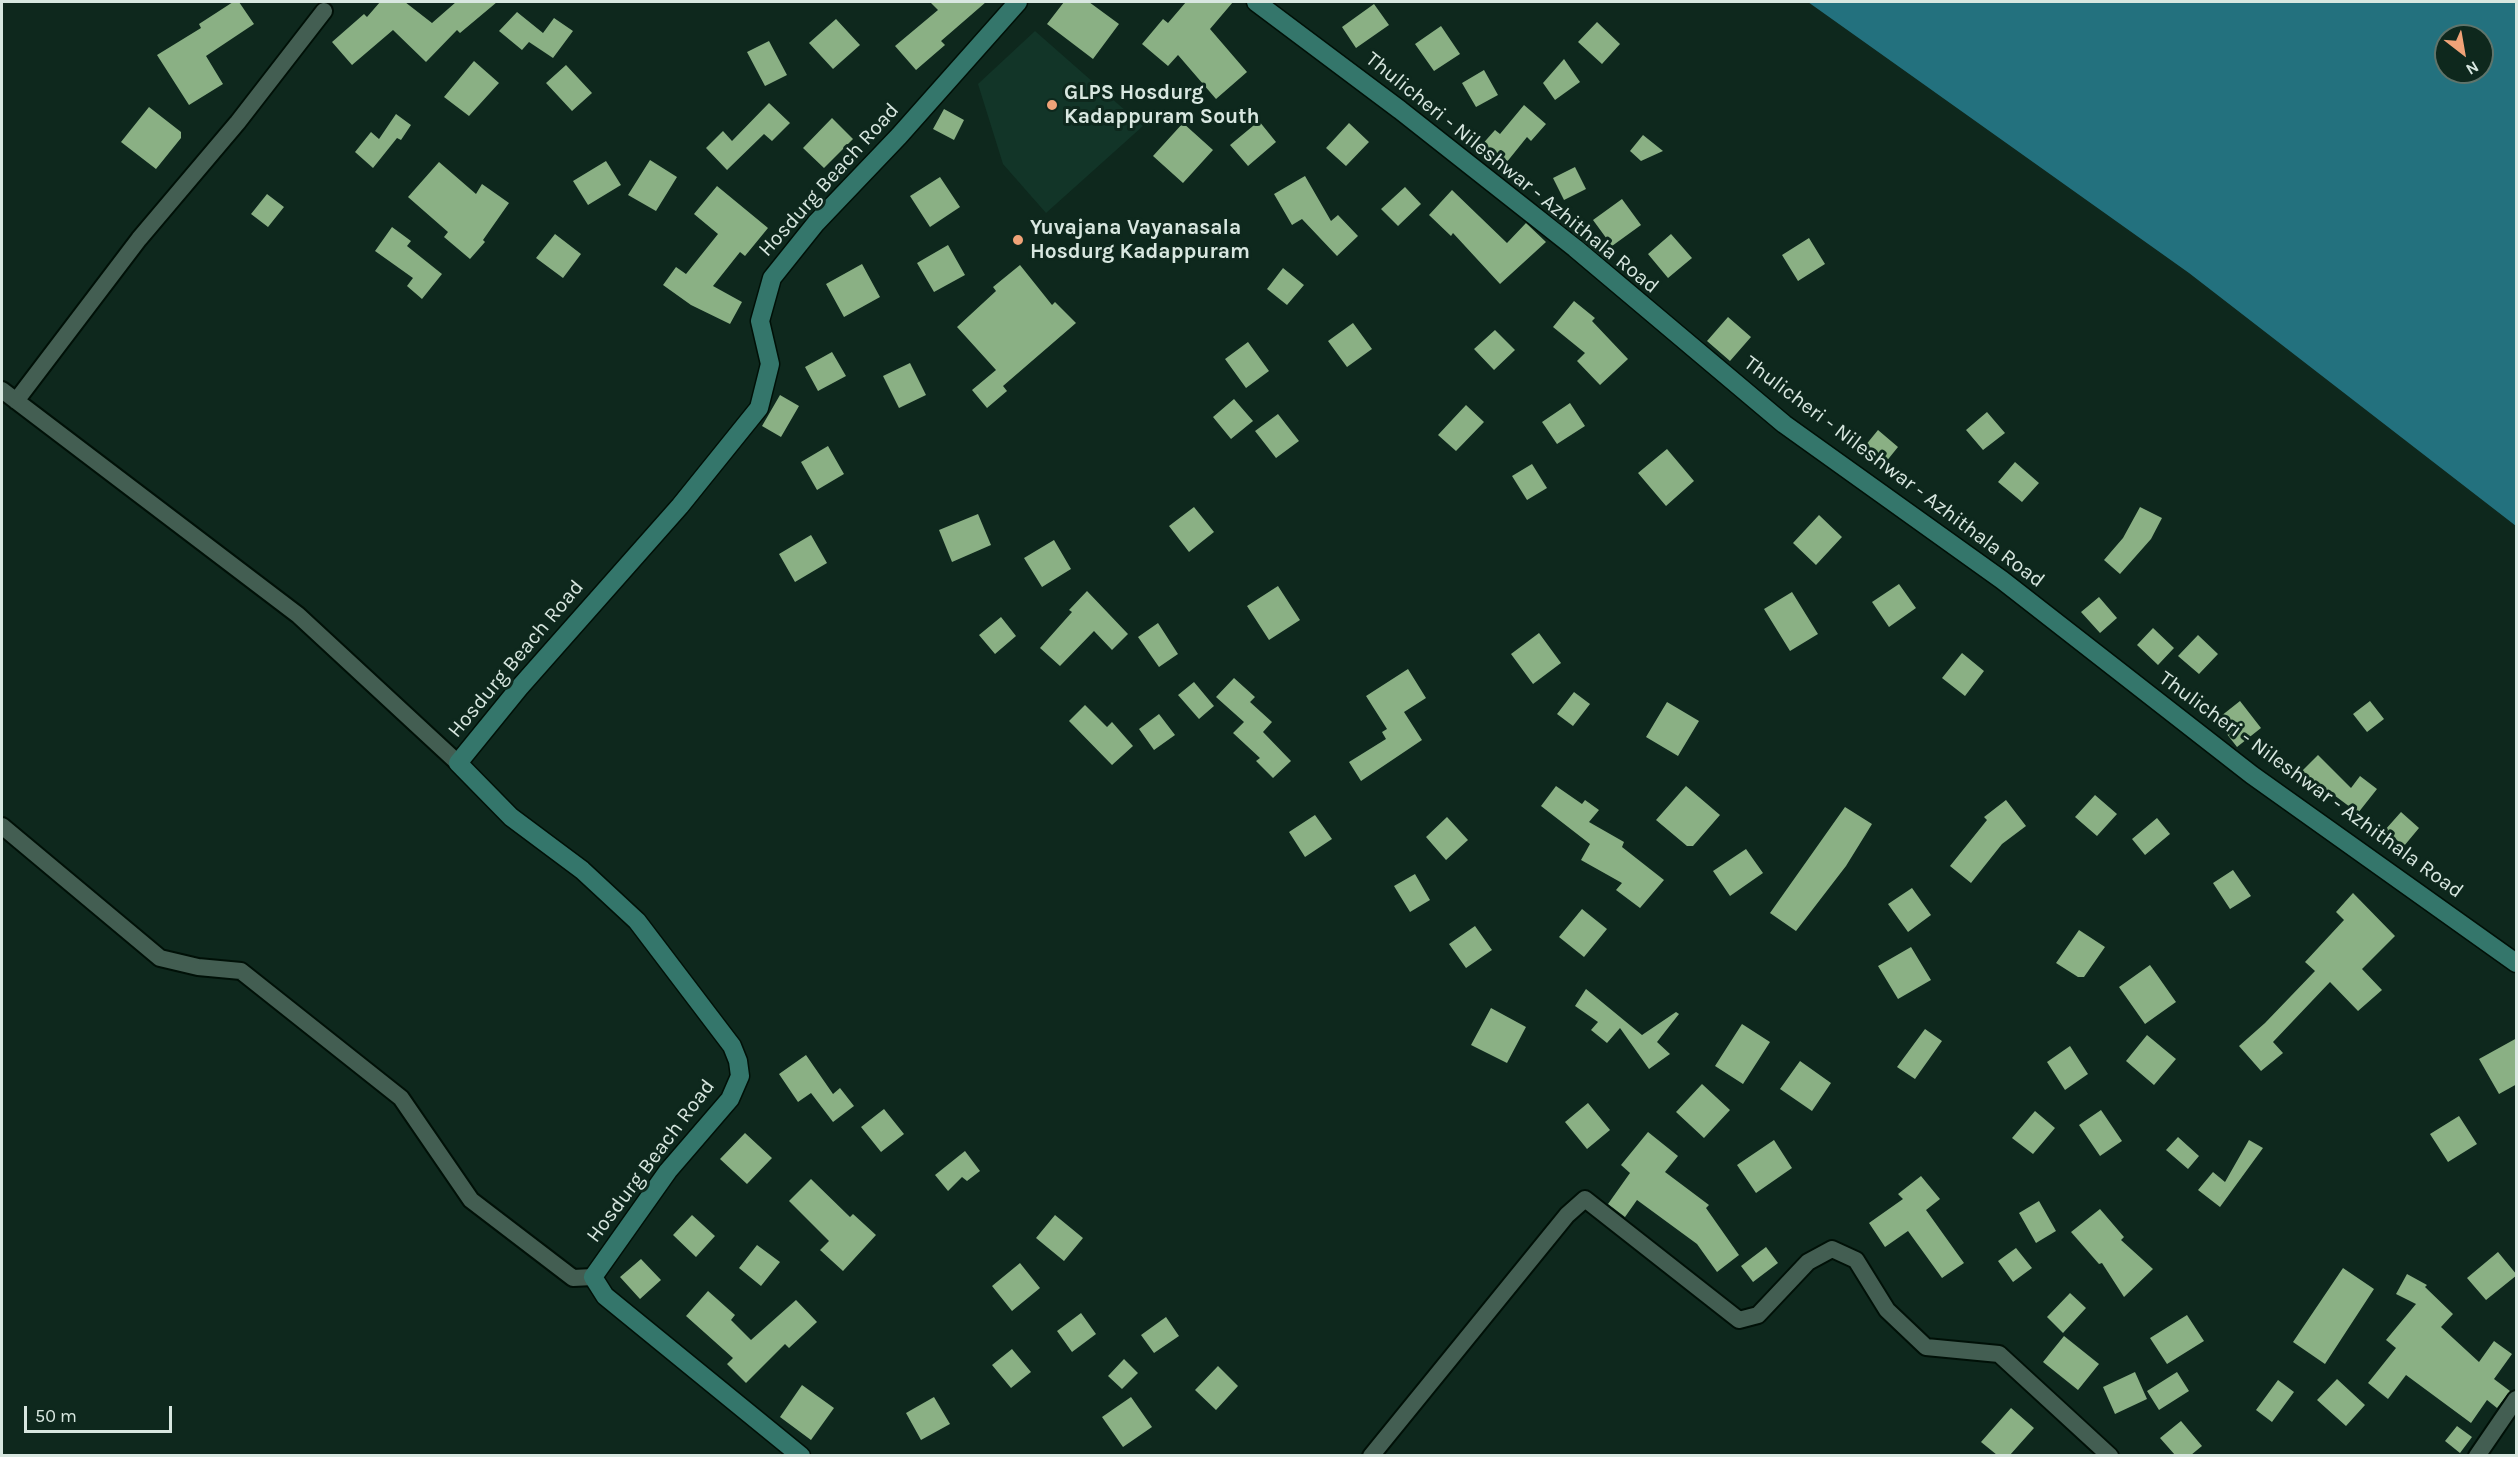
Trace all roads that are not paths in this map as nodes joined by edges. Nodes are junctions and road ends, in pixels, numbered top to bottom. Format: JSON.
{"nodes":[{"id":1,"x":1018,"y":2,"type":"edge"},
{"id":2,"x":1256,"y":2,"type":"edge"},
{"id":3,"x":324,"y":11,"type":"dead end"},
{"id":4,"x":2,"y":390,"type":"edge"},
{"id":5,"x":16,"y":401,"type":"junction"},
{"id":6,"x":458,"y":763,"type":"junction"},
{"id":7,"x":2,"y":826,"type":"edge"},
{"id":8,"x":2517,"y":963,"type":"edge"},
{"id":9,"x":593,"y":1277,"type":"junction"},
{"id":10,"x":2517,"y":1399,"type":"edge"},
{"id":11,"x":801,"y":1455,"type":"edge"},
{"id":12,"x":1371,"y":1455,"type":"edge"},
{"id":13,"x":2110,"y":1455,"type":"edge"},
{"id":14,"x":2477,"y":1455,"type":"edge"}],
"edges":[{"from":1,"to":6,"type":"street","name":"Hosdurg Beach Road"},
{"from":2,"to":8,"type":"street","name":"Thulicheri - Nileshwar - Azhithala Road"},
{"from":3,"to":5,"type":"street"},
{"from":4,"to":5,"type":"street"},
{"from":5,"to":6,"type":"street"},
{"from":6,"to":9,"type":"street","name":"Hosdurg Beach Road"},
{"from":7,"to":9,"type":"street"},
{"from":9,"to":11,"type":"street","name":"Hosdurg Beach Road"},
{"from":10,"to":14,"type":"street"},
{"from":12,"to":13,"type":"street"}]}
